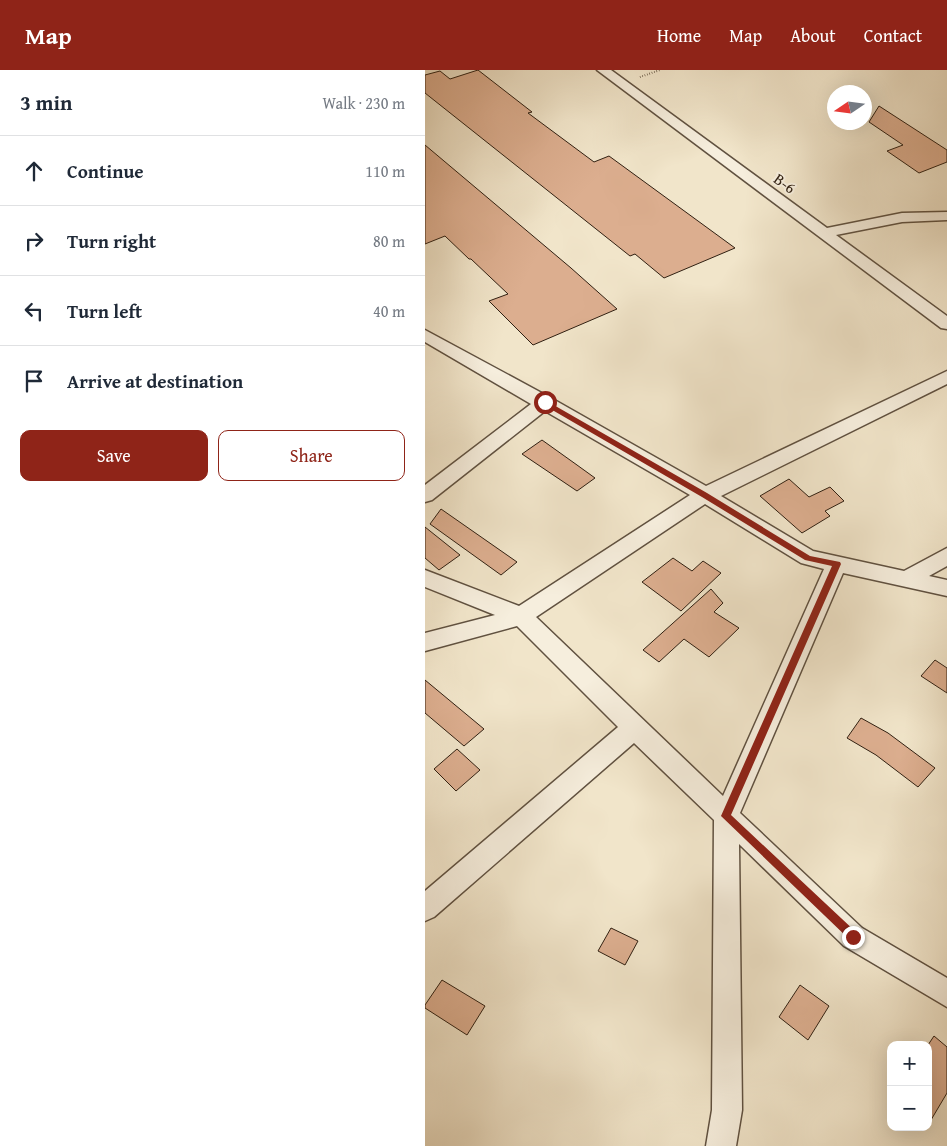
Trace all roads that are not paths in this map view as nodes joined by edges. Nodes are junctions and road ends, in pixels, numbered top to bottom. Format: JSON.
{"nodes":[{"id":1,"x":603,"y":70,"type":"edge"},
{"id":2,"x":947,"y":216,"type":"edge"},
{"id":3,"x":825,"y":233,"type":"junction"},
{"id":4,"x":947,"y":324,"type":"edge"},
{"id":5,"x":425,"y":336,"type":"edge"},
{"id":6,"x":947,"y":377,"type":"edge"},
{"id":7,"x":545,"y":402,"type":"junction"},
{"id":8,"x":425,"y":495,"type":"edge"},
{"id":9,"x":705,"y":495,"type":"junction"},
{"id":10,"x":947,"y":556,"type":"edge"},
{"id":11,"x":837,"y":564,"type":"junction"},
{"id":12,"x":425,"y":578,"type":"edge"},
{"id":13,"x":907,"y":579,"type":"junction"},
{"id":14,"x":947,"y":588,"type":"edge"},
{"id":15,"x":521,"y":616,"type":"junction"},
{"id":16,"x":425,"y":642,"type":"edge"},
{"id":17,"x":634,"y":728,"type":"junction"},
{"id":18,"x":726,"y":816,"type":"junction"},
{"id":19,"x":425,"y":908,"type":"edge"},
{"id":20,"x":947,"y":994,"type":"edge"},
{"id":21,"x":721,"y":1146,"type":"edge"}],
"edges":[{"from":1,"to":3,"type":"street","name":"B-6"},
{"from":2,"to":3,"type":"street"},
{"from":3,"to":4,"type":"street","name":"B-6"},
{"from":5,"to":7,"type":"street"},
{"from":6,"to":9,"type":"street"},
{"from":7,"to":8,"type":"street"},
{"from":7,"to":9,"type":"street"},
{"from":9,"to":11,"type":"street"},
{"from":9,"to":15,"type":"street"},
{"from":10,"to":13,"type":"street"},
{"from":11,"to":13,"type":"street"},
{"from":11,"to":18,"type":"street"},
{"from":12,"to":15,"type":"street"},
{"from":13,"to":14,"type":"street"},
{"from":15,"to":16,"type":"street"},
{"from":15,"to":17,"type":"street"},
{"from":17,"to":18,"type":"street"},
{"from":17,"to":19,"type":"street"},
{"from":18,"to":20,"type":"street"},
{"from":18,"to":21,"type":"street"}]}
